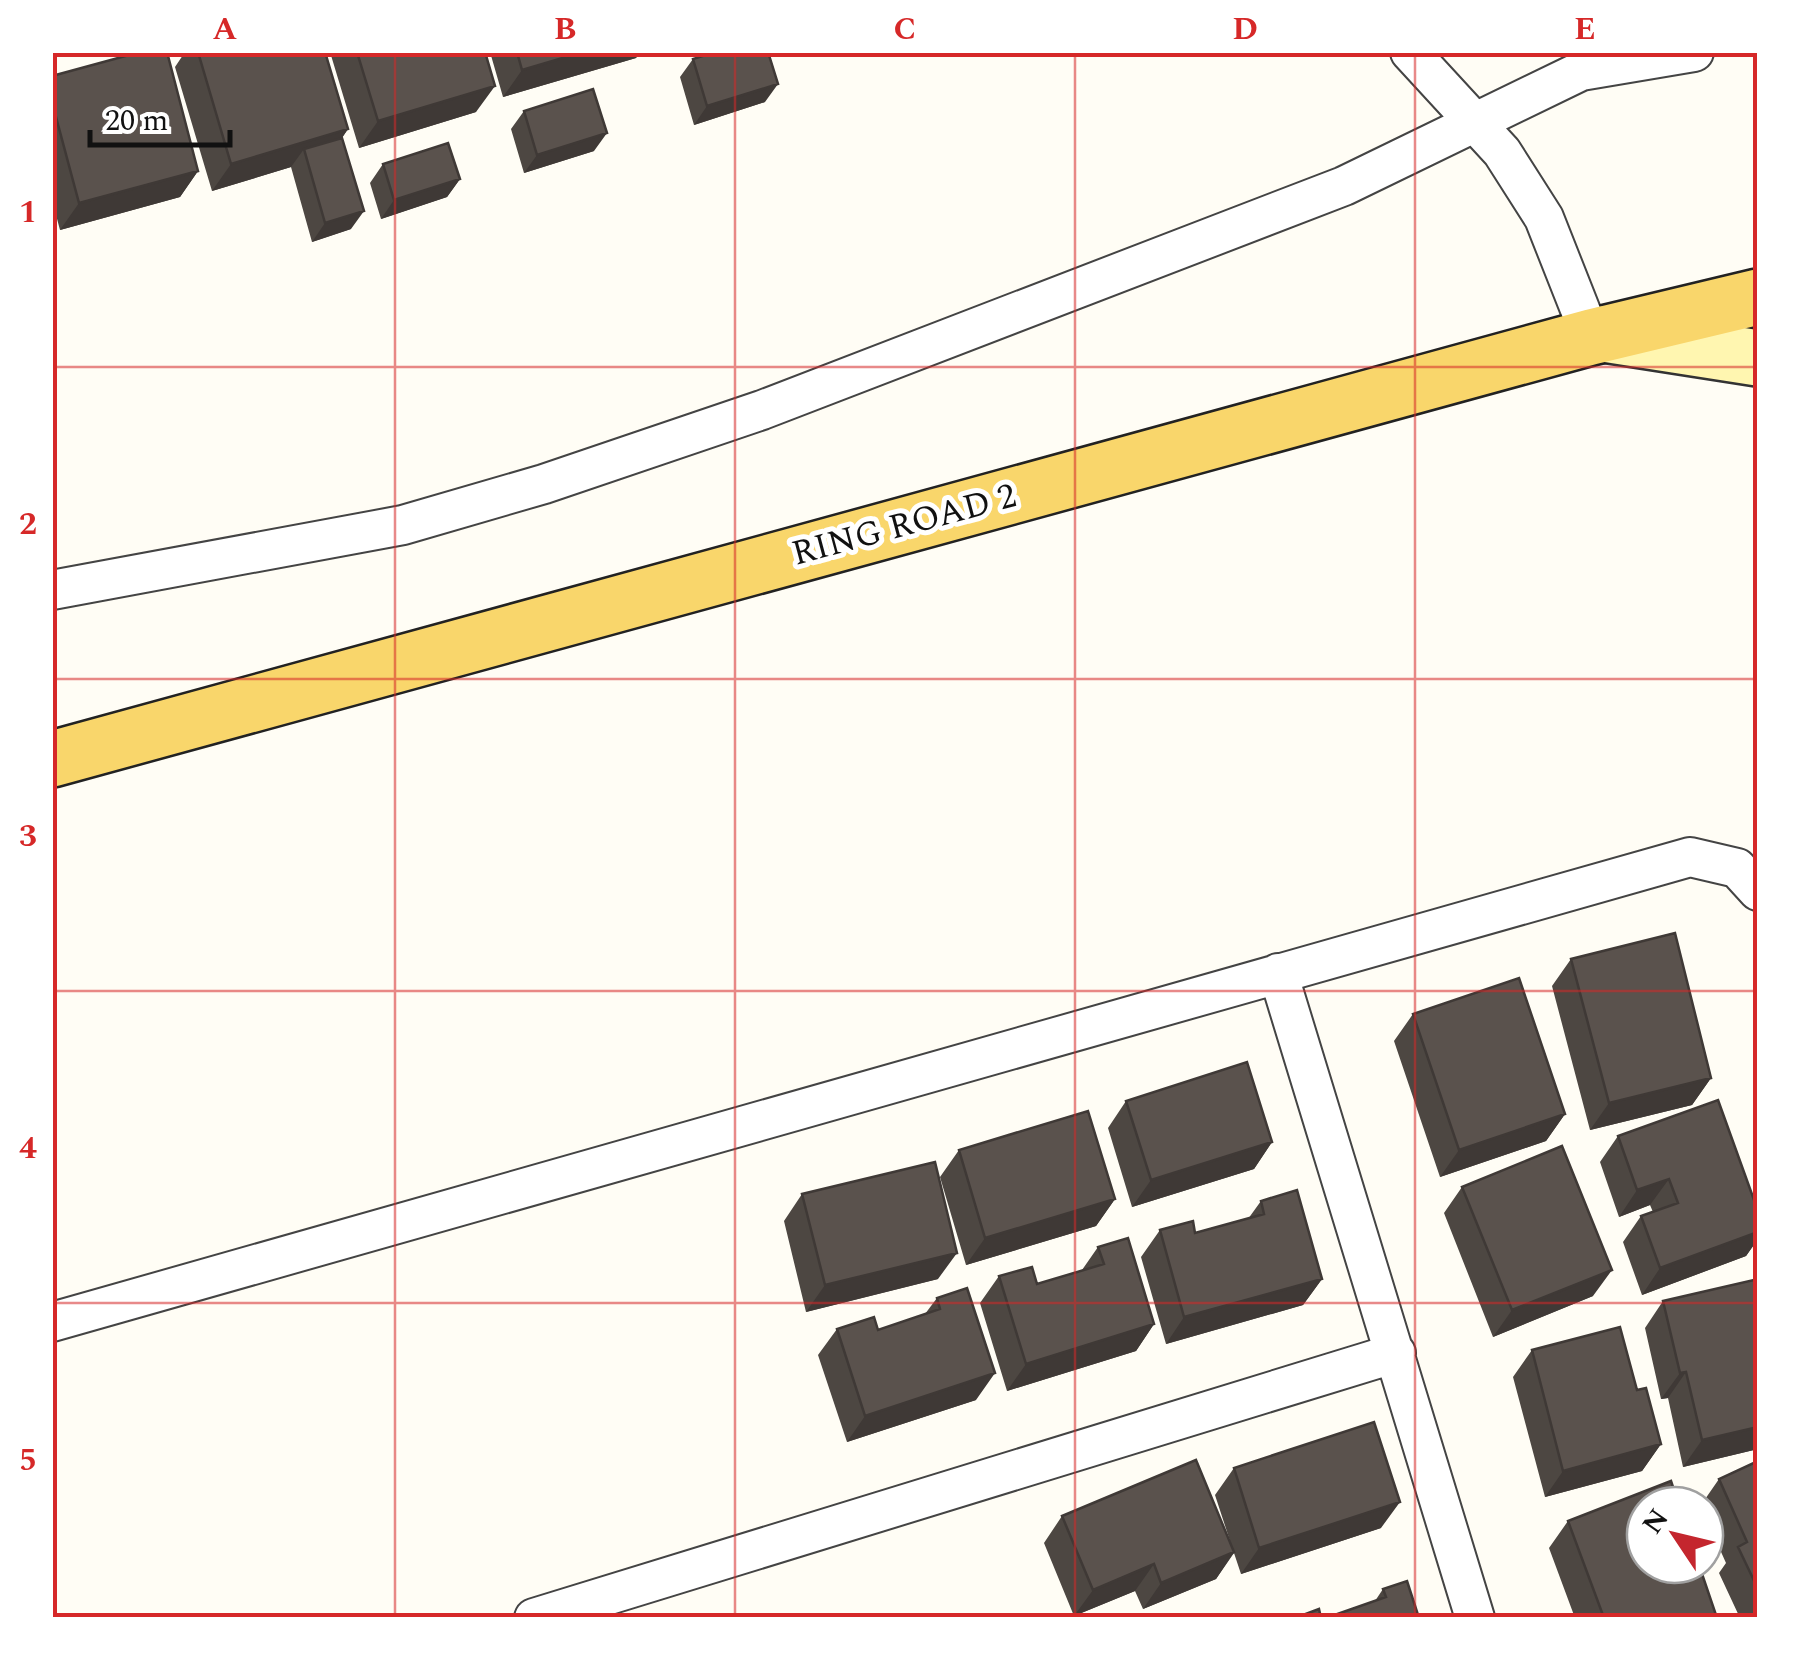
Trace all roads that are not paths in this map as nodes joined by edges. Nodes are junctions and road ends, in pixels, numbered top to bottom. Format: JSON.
{"nodes":[{"id":1,"x":1410,"y":52,"type":"edge"},
{"id":2,"x":1694,"y":52,"type":"edge"},
{"id":3,"x":1477,"y":125,"type":"junction"},
{"id":4,"x":1758,"y":296,"type":"edge"},
{"id":5,"x":1597,"y":336,"type":"junction"},
{"id":6,"x":1758,"y":358,"type":"edge"},
{"id":7,"x":52,"y":590,"type":"edge"},
{"id":8,"x":52,"y":758,"type":"edge"},
{"id":9,"x":1758,"y":892,"type":"edge"},
{"id":10,"x":1278,"y":974,"type":"junction"},
{"id":11,"x":52,"y":1322,"type":"edge"},
{"id":12,"x":1396,"y":1353,"type":"junction"},
{"id":13,"x":534,"y":1618,"type":"edge"},
{"id":14,"x":1474,"y":1618,"type":"edge"}],
"edges":[{"from":1,"to":3,"type":"street"},
{"from":2,"to":3,"type":"street"},
{"from":3,"to":5,"type":"street"},
{"from":3,"to":7,"type":"street"},
{"from":4,"to":5,"type":"main road","name":"RING ROAD 2"},
{"from":5,"to":6,"type":"main road"},
{"from":5,"to":8,"type":"main road","name":"RING ROAD 2"},
{"from":9,"to":10,"type":"street"},
{"from":10,"to":11,"type":"street"},
{"from":10,"to":12,"type":"street"},
{"from":12,"to":13,"type":"street"},
{"from":12,"to":14,"type":"street"}]}
